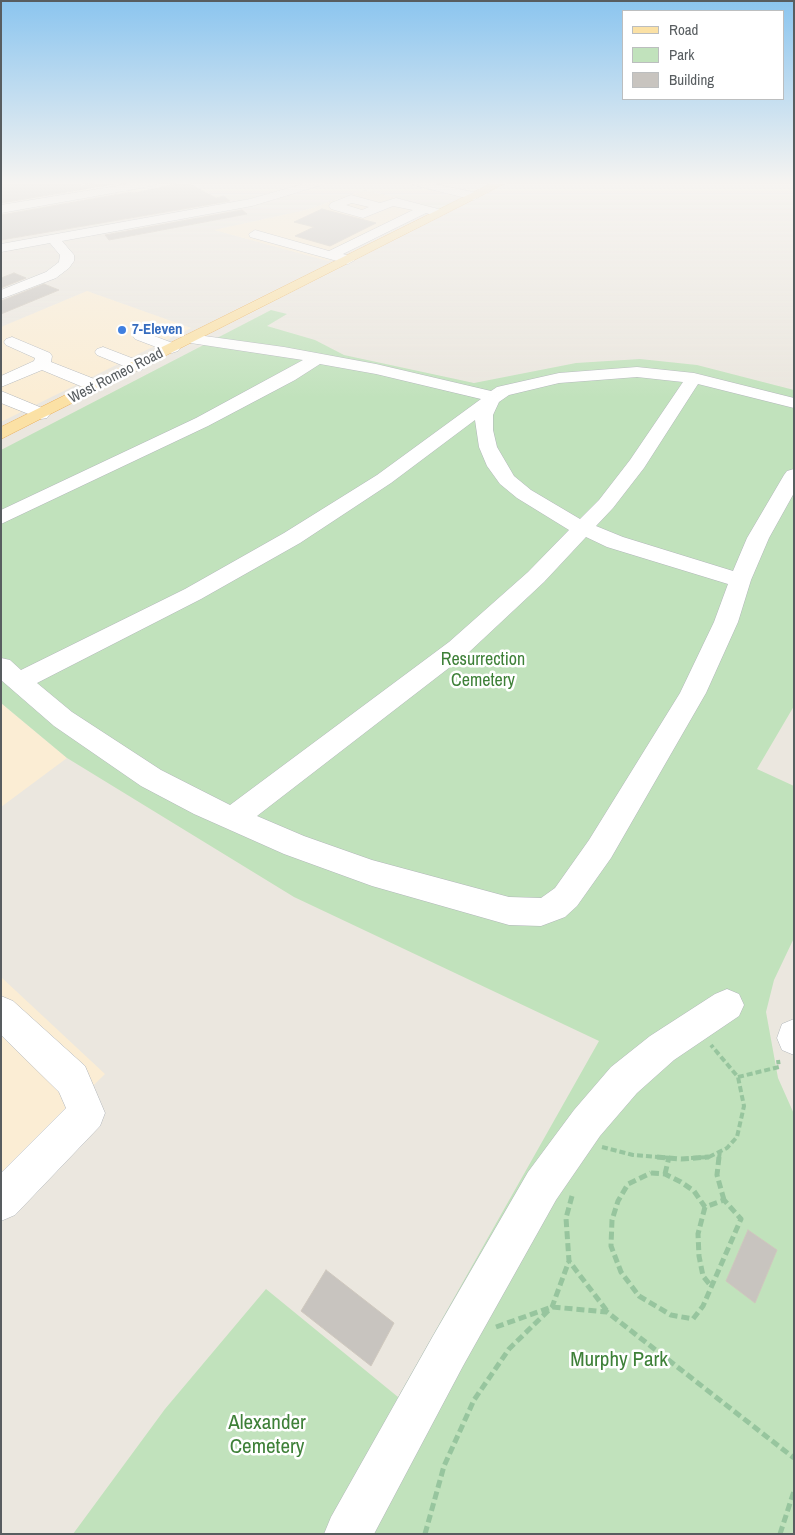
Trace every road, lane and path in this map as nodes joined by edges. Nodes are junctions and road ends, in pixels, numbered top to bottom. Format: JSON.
{"nodes":[{"id":1,"x":67,"y":255,"type":"edge"},
{"id":2,"x":331,"y":255,"type":"edge"},
{"id":3,"x":358,"y":255,"type":"edge"},
{"id":4,"x":348,"y":260,"type":"junction"},
{"id":5,"x":1,"y":295,"type":"edge"},
{"id":6,"x":141,"y":336,"type":"dead end"},
{"id":7,"x":190,"y":339,"type":"junction"},
{"id":8,"x":12,"y":342,"type":"dead end"},
{"id":9,"x":172,"y":348,"type":"junction"},
{"id":10,"x":103,"y":352,"type":"dead end"},
{"id":11,"x":318,"y":358,"type":"junction"},
{"id":12,"x":42,"y":364,"type":"junction"},
{"id":13,"x":1,"y":366,"type":"edge"},
{"id":14,"x":136,"y":366,"type":"junction"},
{"id":15,"x":21,"y":374,"type":"junction"},
{"id":16,"x":694,"y":378,"type":"junction"},
{"id":17,"x":1,"y":382,"type":"edge"},
{"id":18,"x":96,"y":386,"type":"junction"},
{"id":19,"x":1,"y":396,"type":"edge"},
{"id":20,"x":493,"y":397,"type":"junction"},
{"id":21,"x":794,"y":403,"type":"edge"},
{"id":22,"x":40,"y":414,"type":"junction"},
{"id":23,"x":1,"y":434,"type":"edge"},
{"id":24,"x":794,"y":474,"type":"edge"},
{"id":25,"x":1,"y":518,"type":"edge"},
{"id":26,"x":584,"y":529,"type":"junction"},
{"id":27,"x":740,"y":580,"type":"junction"},
{"id":28,"x":11,"y":674,"type":"edge"},
{"id":29,"x":232,"y":818,"type":"junction"},
{"id":30,"x":727,"y":1005,"type":"dead end"},
{"id":31,"x":1,"y":1012,"type":"edge"},
{"id":32,"x":694,"y":1027,"type":"junction"},
{"id":33,"x":789,"y":1045,"type":"edge"},
{"id":34,"x":738,"y":1077,"type":"junction"},
{"id":35,"x":587,"y":1123,"type":"junction"},
{"id":36,"x":720,"y":1151,"type":"junction"},
{"id":37,"x":669,"y":1158,"type":"junction"},
{"id":38,"x":664,"y":1174,"type":"junction"},
{"id":39,"x":574,"y":1189,"type":"dead end"},
{"id":40,"x":724,"y":1200,"type":"junction"},
{"id":41,"x":1,"y":1201,"type":"edge"},
{"id":42,"x":705,"y":1207,"type":"junction"},
{"id":43,"x":569,"y":1261,"type":"junction"},
{"id":44,"x":711,"y":1286,"type":"junction"},
{"id":45,"x":552,"y":1307,"type":"junction"},
{"id":46,"x":607,"y":1312,"type":"junction"},
{"id":47,"x":488,"y":1330,"type":"dead end"},
{"id":48,"x":794,"y":1458,"type":"edge"},
{"id":49,"x":794,"y":1491,"type":"edge"},
{"id":50,"x":348,"y":1534,"type":"edge"},
{"id":51,"x":425,"y":1534,"type":"edge"},
{"id":52,"x":780,"y":1534,"type":"edge"}],
"edges":[{"from":1,"to":5,"type":"street"},
{"from":2,"to":4,"type":"street"},
{"from":3,"to":4,"type":"main road","name":"West Romeo Road"},
{"from":4,"to":7,"type":"main road","name":"West Romeo Road"},
{"from":6,"to":9,"type":"street"},
{"from":7,"to":9,"type":"main road","name":"West Romeo Road"},
{"from":7,"to":11,"type":"street"},
{"from":8,"to":12,"type":"street"},
{"from":9,"to":14,"type":"main road","name":"West Romeo Road"},
{"from":10,"to":14,"type":"street"},
{"from":11,"to":20,"type":"street"},
{"from":11,"to":25,"type":"street"},
{"from":12,"to":15,"type":"street"},
{"from":12,"to":18,"type":"street"},
{"from":13,"to":15,"type":"street"},
{"from":14,"to":18,"type":"main road","name":"West Romeo Road"},
{"from":15,"to":17,"type":"street"},
{"from":16,"to":20,"type":"street"},
{"from":16,"to":21,"type":"street"},
{"from":16,"to":26,"type":"street"},
{"from":18,"to":22,"type":"main road","name":"West Romeo Road"},
{"from":19,"to":22,"type":"street"},
{"from":20,"to":26,"type":"street"},
{"from":20,"to":28,"type":"street"},
{"from":22,"to":23,"type":"main road","name":"West Romeo Road"},
{"from":24,"to":27,"type":"street"},
{"from":26,"to":27,"type":"street"},
{"from":26,"to":29,"type":"street"},
{"from":27,"to":29,"type":"street"},
{"from":28,"to":29,"type":"street"},
{"from":30,"to":32,"type":"street"},
{"from":31,"to":41,"type":"street"},
{"from":32,"to":34,"type":"path"},
{"from":32,"to":35,"type":"street"},
{"from":33,"to":34,"type":"path"},
{"from":34,"to":36,"type":"path"},
{"from":35,"to":37,"type":"path"},
{"from":35,"to":50,"type":"street"},
{"from":36,"to":37,"type":"path"},
{"from":36,"to":40,"type":"path"},
{"from":37,"to":38,"type":"path"},
{"from":38,"to":42,"type":"path"},
{"from":38,"to":44,"type":"path"},
{"from":39,"to":43,"type":"path"},
{"from":40,"to":42,"type":"path"},
{"from":40,"to":44,"type":"path"},
{"from":42,"to":44,"type":"path"},
{"from":43,"to":45,"type":"path"},
{"from":43,"to":46,"type":"path"},
{"from":45,"to":46,"type":"path"},
{"from":45,"to":47,"type":"path"},
{"from":45,"to":51,"type":"path"},
{"from":46,"to":48,"type":"path"},
{"from":49,"to":52,"type":"path"}]}
